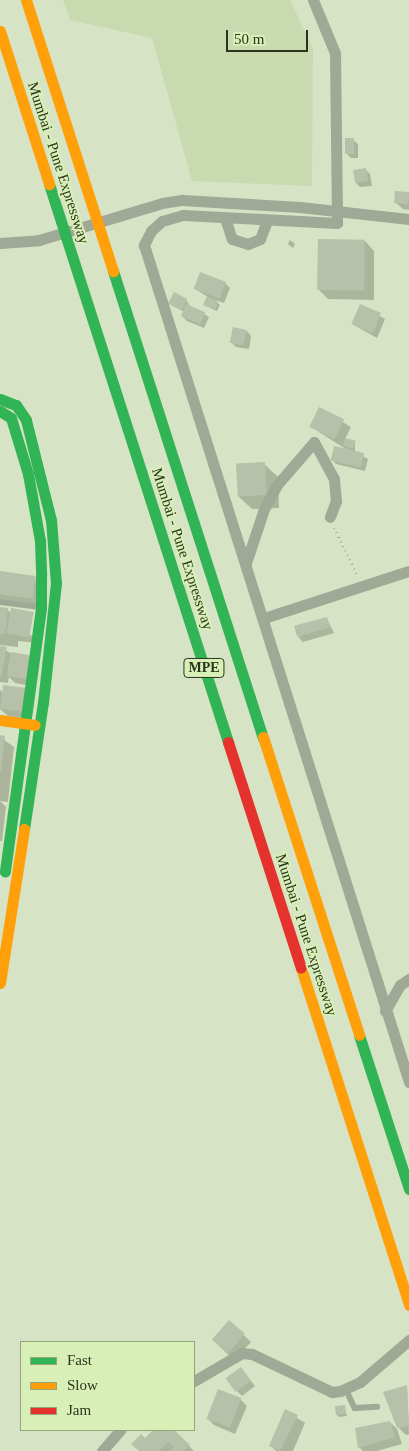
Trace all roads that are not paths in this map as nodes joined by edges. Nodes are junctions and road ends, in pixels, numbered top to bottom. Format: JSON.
{"nodes":[{"id":1,"x":26,"y":0,"type":"edge"},
{"id":2,"x":312,"y":0,"type":"edge"},
{"id":3,"x":0,"y":31,"type":"edge"},
{"id":4,"x":338,"y":212,"type":"junction"},
{"id":5,"x":225,"y":218,"type":"junction"},
{"id":6,"x":409,"y":219,"type":"edge"},
{"id":7,"x":267,"y":221,"type":"junction"},
{"id":8,"x":0,"y":243,"type":"edge"},
{"id":9,"x":0,"y":399,"type":"edge"},
{"id":10,"x":0,"y":411,"type":"edge"},
{"id":11,"x":330,"y":517,"type":"road end"},
{"id":12,"x":246,"y":564,"type":"junction"},
{"id":13,"x":409,"y":571,"type":"edge"},
{"id":14,"x":0,"y":602,"type":"edge"},
{"id":15,"x":41,"y":608,"type":"junction"},
{"id":16,"x":264,"y":618,"type":"junction"},
{"id":17,"x":0,"y":720,"type":"edge"},
{"id":18,"x":26,"y":724,"type":"junction"},
{"id":19,"x":40,"y":725,"type":"junction"},
{"id":20,"x":3,"y":864,"type":"edge"},
{"id":21,"x":0,"y":909,"type":"edge"},
{"id":22,"x":409,"y":979,"type":"edge"},
{"id":23,"x":0,"y":983,"type":"edge"},
{"id":24,"x":385,"y":1011,"type":"junction"},
{"id":25,"x":409,"y":1082,"type":"edge"},
{"id":26,"x":409,"y":1189,"type":"edge"},
{"id":27,"x":409,"y":1305,"type":"edge"},
{"id":28,"x":409,"y":1340,"type":"edge"},
{"id":29,"x":195,"y":1380,"type":"edge"},
{"id":30,"x":346,"y":1389,"type":"junction"},
{"id":31,"x":378,"y":1407,"type":"dead end"},
{"id":32,"x":119,"y":1431,"type":"edge"},
{"id":33,"x":102,"y":1451,"type":"edge"}],
"edges":[{"from":1,"to":26,"type":"main road","name":"Mumbai - Pune Expressway","number":"MPE"},
{"from":2,"to":4,"type":"street"},
{"from":3,"to":27,"type":"main road","name":"Mumbai - Pune Expressway","number":"MPE"},
{"from":4,"to":6,"type":"street"},
{"from":4,"to":7,"type":"street"},
{"from":4,"to":8,"type":"street"},
{"from":5,"to":7,"type":"street"},
{"from":5,"to":7,"type":"street"},
{"from":5,"to":12,"type":"street"},
{"from":9,"to":19,"type":"main road"},
{"from":10,"to":15,"type":"main road"},
{"from":11,"to":12,"type":"street"},
{"from":12,"to":16,"type":"street"},
{"from":13,"to":16,"type":"street"},
{"from":14,"to":15,"type":"lane"},
{"from":15,"to":18,"type":"main road"},
{"from":16,"to":24,"type":"street"},
{"from":17,"to":18,"type":"main road"},
{"from":18,"to":19,"type":"main road"},
{"from":18,"to":20,"type":"main road"},
{"from":19,"to":23,"type":"main road"},
{"from":20,"to":21,"type":"main road"},
{"from":22,"to":24,"type":"street"},
{"from":24,"to":25,"type":"street"},
{"from":28,"to":30,"type":"street"},
{"from":29,"to":30,"type":"street"},
{"from":30,"to":31,"type":"lane"},
{"from":32,"to":33,"type":"street"}]}
